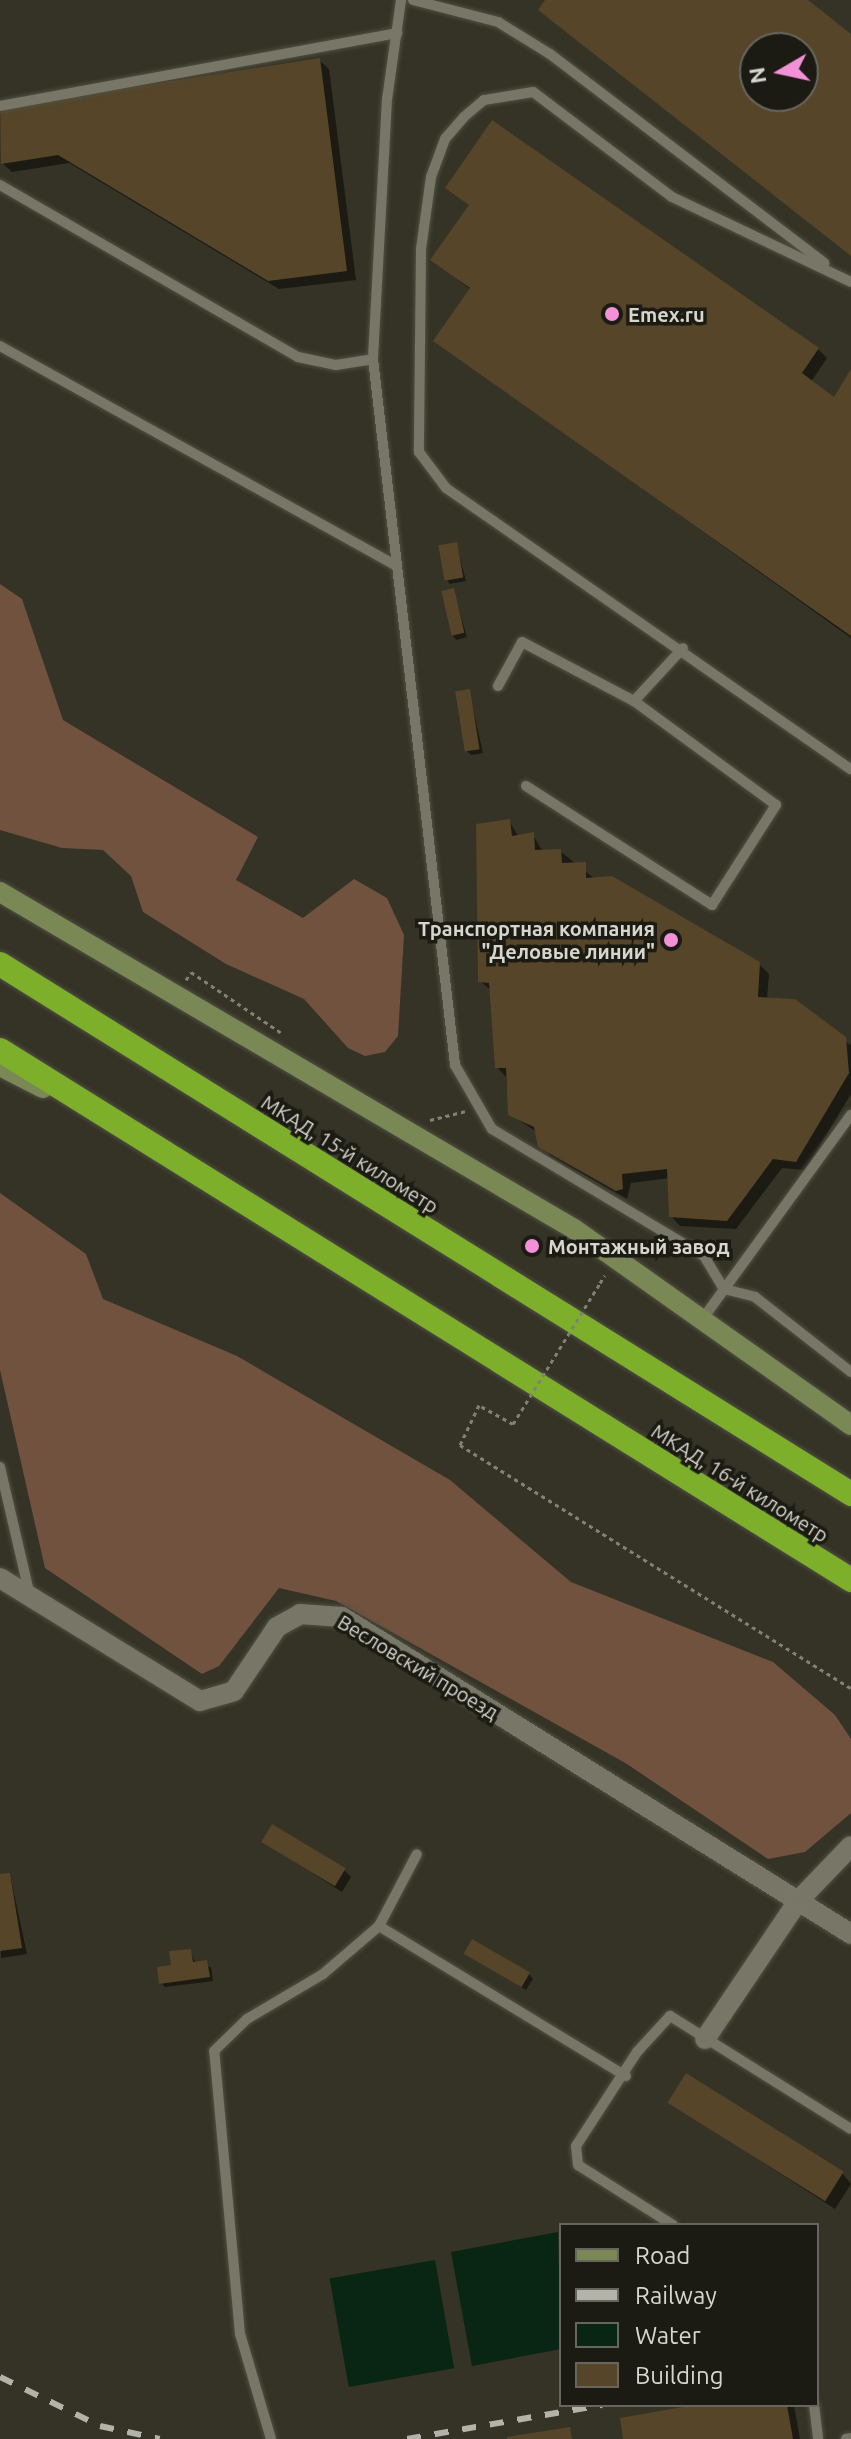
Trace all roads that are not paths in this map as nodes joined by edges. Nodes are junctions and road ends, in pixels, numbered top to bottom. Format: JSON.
{"nodes":[{"id":1,"x":401,"y":0,"type":"edge"},
{"id":2,"x":413,"y":0,"type":"edge"},
{"id":3,"x":397,"y":33,"type":"junction"},
{"id":4,"x":0,"y":106,"type":"edge"},
{"id":5,"x":0,"y":185,"type":"edge"},
{"id":6,"x":846,"y":279,"type":"edge"},
{"id":7,"x":0,"y":346,"type":"edge"},
{"id":8,"x":373,"y":359,"type":"junction"},
{"id":9,"x":397,"y":566,"type":"junction"},
{"id":10,"x":683,"y":648,"type":"junction"},
{"id":11,"x":498,"y":686,"type":"dead end"},
{"id":12,"x":634,"y":701,"type":"junction"},
{"id":13,"x":851,"y":769,"type":"edge"},
{"id":14,"x":526,"y":786,"type":"dead end"},
{"id":15,"x":0,"y":892,"type":"edge"},
{"id":16,"x":0,"y":964,"type":"edge"},
{"id":17,"x":0,"y":1050,"type":"edge"},
{"id":18,"x":0,"y":1066,"type":"edge"},
{"id":19,"x":851,"y":1115,"type":"edge"},
{"id":20,"x":846,"y":1133,"type":"edge"},
{"id":21,"x":142,"y":1139,"type":"junction"},
{"id":22,"x":724,"y":1289,"type":"junction"},
{"id":23,"x":704,"y":1317,"type":"junction"},
{"id":24,"x":851,"y":1372,"type":"edge"},
{"id":25,"x":851,"y":1425,"type":"edge"},
{"id":26,"x":0,"y":1467,"type":"edge"},
{"id":27,"x":851,"y":1494,"type":"edge"},
{"id":28,"x":0,"y":1578,"type":"edge"},
{"id":29,"x":851,"y":1580,"type":"edge"},
{"id":30,"x":31,"y":1598,"type":"junction"},
{"id":31,"x":851,"y":1846,"type":"edge"},
{"id":32,"x":417,"y":1854,"type":"dead end"},
{"id":33,"x":798,"y":1901,"type":"junction"},
{"id":34,"x":379,"y":1926,"type":"junction"},
{"id":35,"x":851,"y":1934,"type":"edge"},
{"id":36,"x":705,"y":2039,"type":"junction"},
{"id":37,"x":626,"y":2076,"type":"junction"},
{"id":38,"x":851,"y":2129,"type":"edge"},
{"id":39,"x":670,"y":2223,"type":"edge"},
{"id":40,"x":814,"y":2407,"type":"edge"},
{"id":41,"x":271,"y":2439,"type":"edge"},
{"id":42,"x":818,"y":2439,"type":"edge"}],
"edges":[{"from":1,"to":3,"type":"lane"},
{"from":2,"to":6,"type":"lane"},
{"from":3,"to":4,"type":"lane"},
{"from":3,"to":8,"type":"lane"},
{"from":5,"to":8,"type":"lane"},
{"from":6,"to":10,"type":"lane"},
{"from":7,"to":9,"type":"lane"},
{"from":8,"to":9,"type":"lane"},
{"from":9,"to":22,"type":"lane"},
{"from":10,"to":12,"type":"lane"},
{"from":10,"to":13,"type":"lane"},
{"from":11,"to":12,"type":"lane"},
{"from":12,"to":14,"type":"lane"},
{"from":15,"to":23,"type":"main road"},
{"from":16,"to":27,"type":"highway","name":"МКАД, 15-й километр"},
{"from":17,"to":21,"type":"highway"},
{"from":18,"to":21,"type":"main road"},
{"from":19,"to":20,"type":"lane"},
{"from":20,"to":22,"type":"lane"},
{"from":21,"to":29,"type":"highway","name":"МКАД, 16-й километр"},
{"from":22,"to":23,"type":"lane"},
{"from":22,"to":24,"type":"lane"},
{"from":23,"to":25,"type":"main road"},
{"from":26,"to":30,"type":"lane"},
{"from":28,"to":30,"type":"street","name":"Весловский проезд"},
{"from":30,"to":33,"type":"street","name":"Весловский проезд"},
{"from":31,"to":33,"type":"street"},
{"from":32,"to":34,"type":"lane"},
{"from":33,"to":35,"type":"street","name":"Весловский проезд"},
{"from":33,"to":36,"type":"street"},
{"from":34,"to":37,"type":"lane"},
{"from":34,"to":41,"type":"lane"},
{"from":36,"to":37,"type":"lane"},
{"from":36,"to":38,"type":"lane"},
{"from":37,"to":39,"type":"lane"},
{"from":40,"to":42,"type":"lane"}]}
